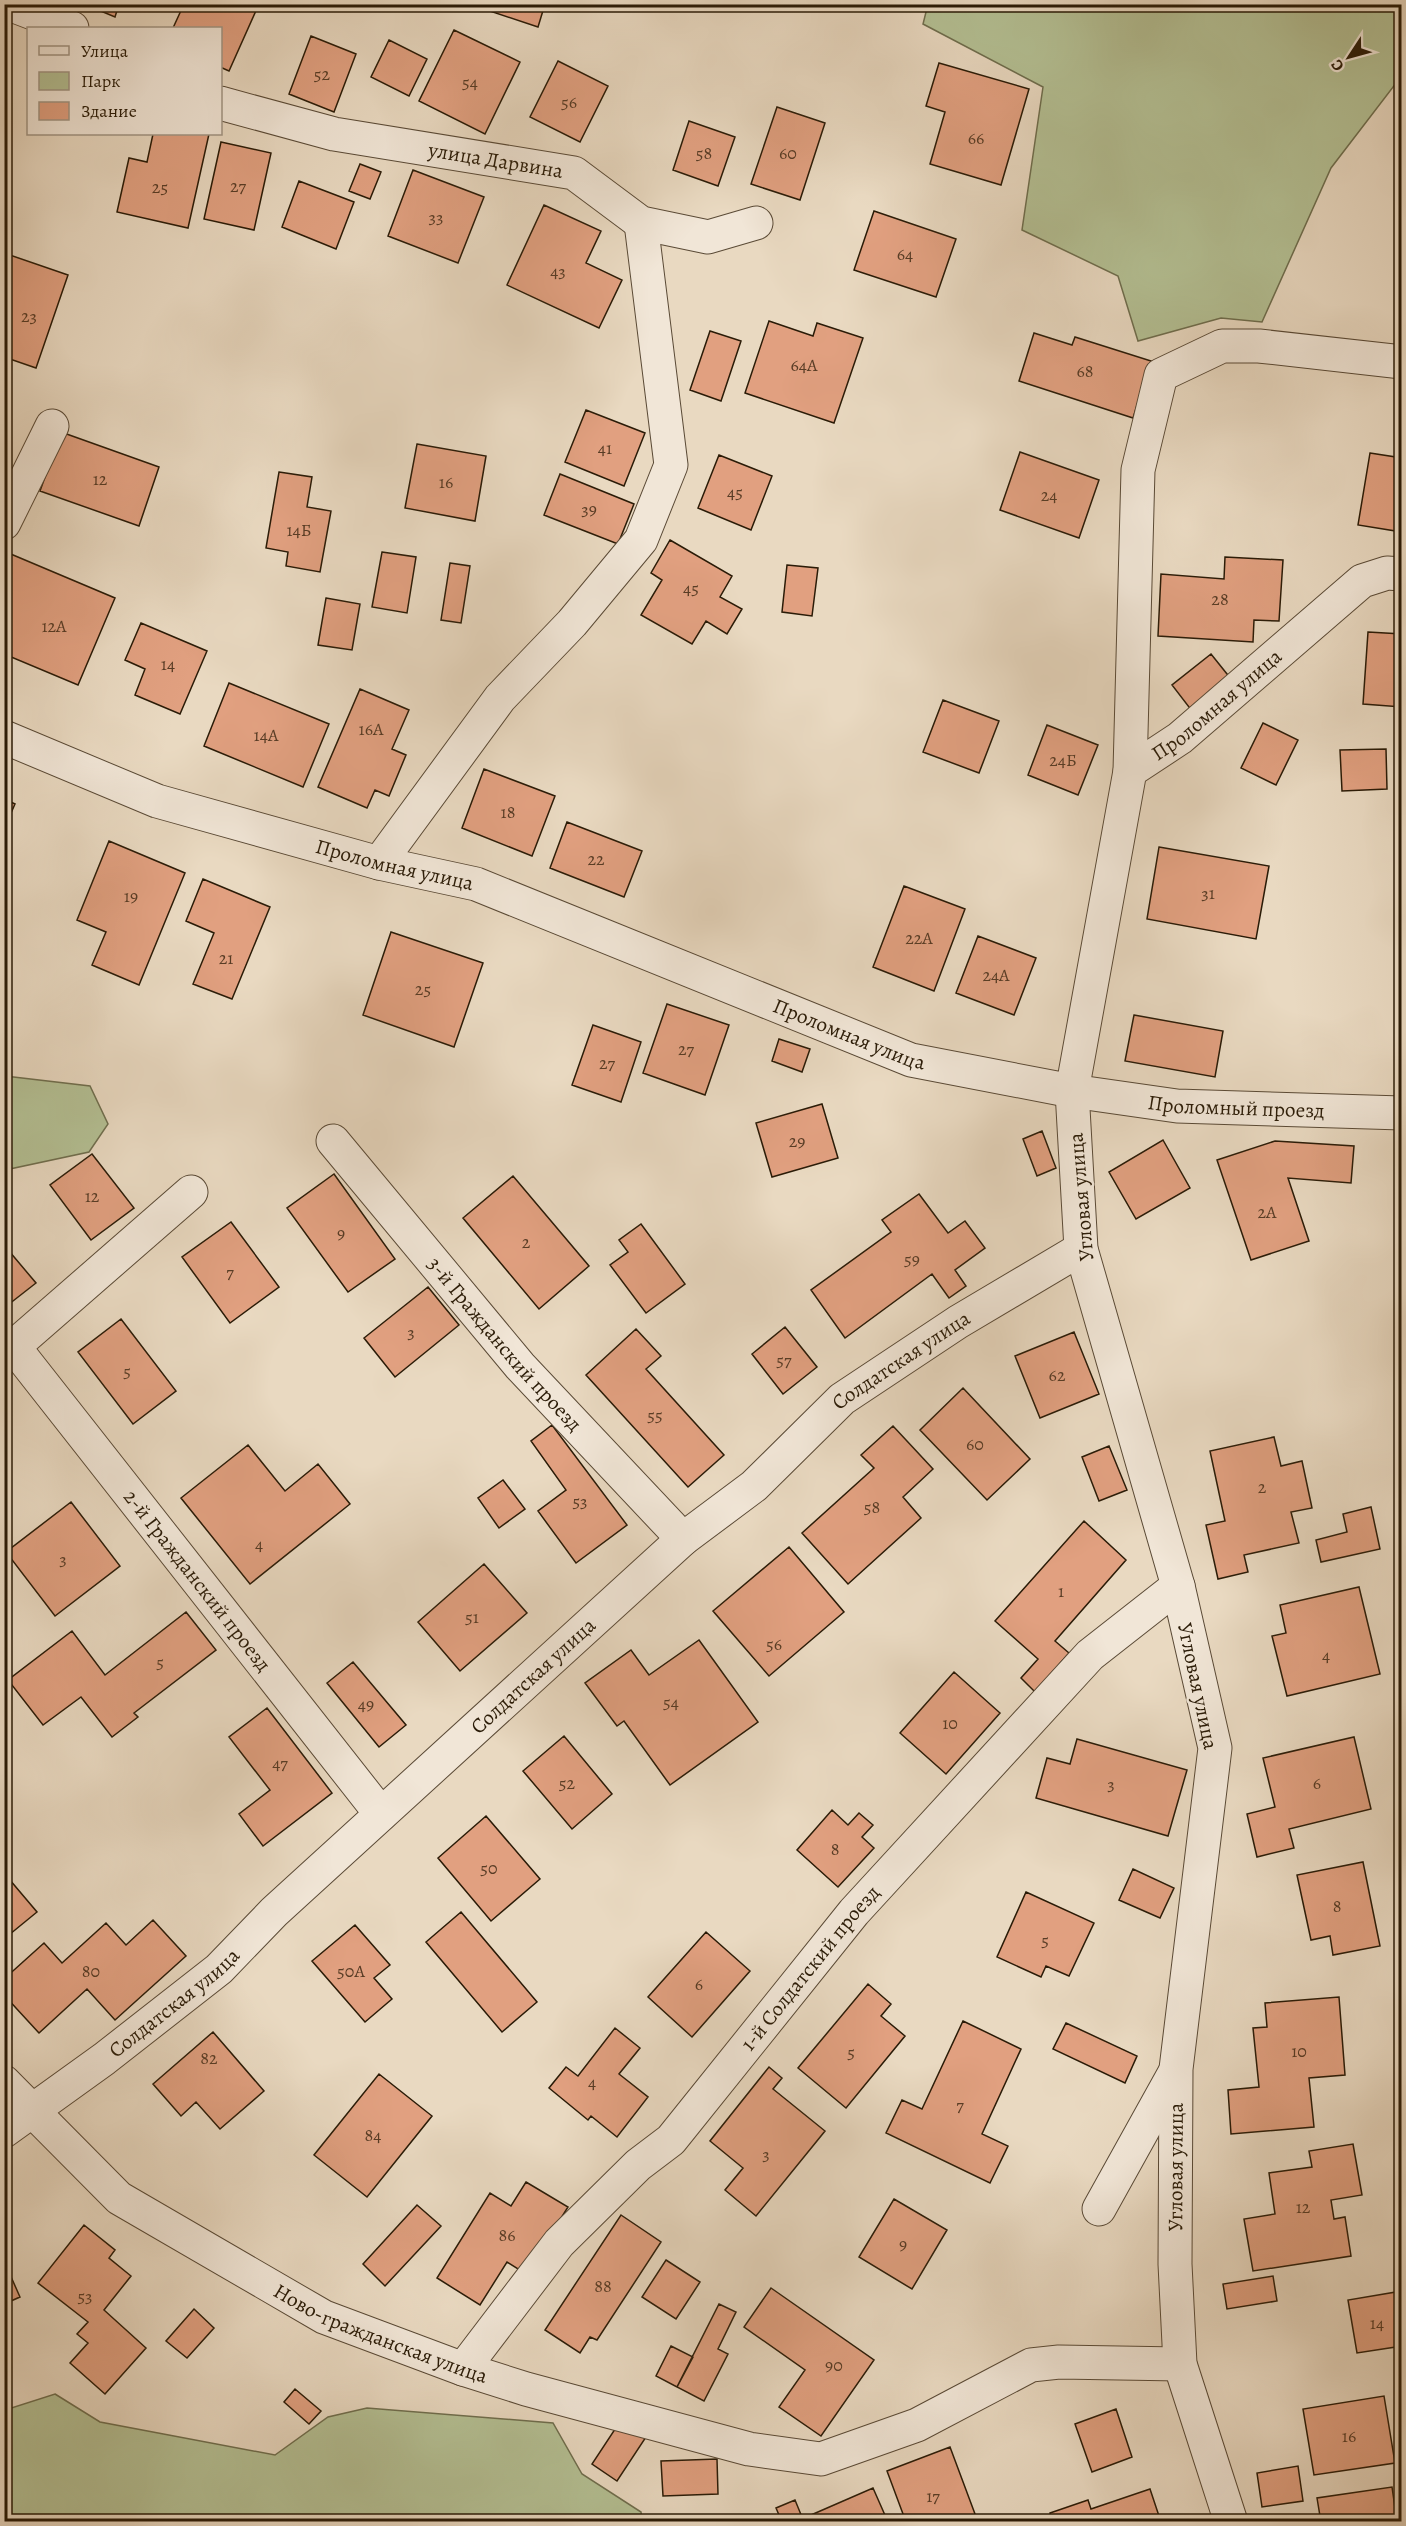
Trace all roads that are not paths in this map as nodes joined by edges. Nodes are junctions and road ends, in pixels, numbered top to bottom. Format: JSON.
{"nodes":[{"id":1,"x":9,"y":4,"type":"edge"},
{"id":2,"x":69,"y":27,"type":"edge"},
{"id":3,"x":222,"y":104,"type":"edge"},
{"id":4,"x":641,"y":223,"type":"junction"},
{"id":5,"x":756,"y":223,"type":"dead end"},
{"id":6,"x":1401,"y":362,"type":"edge"},
{"id":7,"x":52,"y":426,"type":"dead end"},
{"id":8,"x":4,"y":523,"type":"edge"},
{"id":9,"x":1401,"y":574,"type":"edge"},
{"id":10,"x":4,"y":737,"type":"edge"},
{"id":11,"x":1130,"y":771,"type":"junction"},
{"id":12,"x":379,"y":863,"type":"junction"},
{"id":13,"x":1072,"y":1091,"type":"junction"},
{"id":14,"x":1401,"y":1113,"type":"edge"},
{"id":15,"x":333,"y":1141,"type":"dead end"},
{"id":16,"x":191,"y":1192,"type":"dead end"},
{"id":17,"x":1081,"y":1249,"type":"junction"},
{"id":18,"x":9,"y":1351,"type":"edge"},
{"id":19,"x":683,"y":1539,"type":"junction"},
{"id":20,"x":1178,"y":1586,"type":"junction"},
{"id":21,"x":381,"y":1814,"type":"junction"},
{"id":22,"x":1176,"y":2069,"type":"junction"},
{"id":23,"x":4,"y":2082,"type":"edge"},
{"id":24,"x":32,"y":2109,"type":"junction"},
{"id":25,"x":4,"y":2131,"type":"edge"},
{"id":26,"x":1099,"y":2209,"type":"dead end"},
{"id":27,"x":1180,"y":2364,"type":"junction"},
{"id":28,"x":464,"y":2369,"type":"junction"},
{"id":29,"x":1231,"y":2522,"type":"edge"}],
"edges":[{"from":1,"to":2,"type":"street"},
{"from":3,"to":4,"type":"street","name":"улица Дарвина"},
{"from":4,"to":5,"type":"street","name":"улица Дарвина"},
{"from":4,"to":12,"type":"street"},
{"from":6,"to":11,"type":"street"},
{"from":7,"to":8,"type":"street"},
{"from":9,"to":11,"type":"street","name":"Проломная улица"},
{"from":10,"to":12,"type":"street","name":"Проломная улица"},
{"from":11,"to":13,"type":"street","name":"Проломная улица"},
{"from":12,"to":13,"type":"street","name":"Проломная улица"},
{"from":13,"to":14,"type":"street","name":"Проломный проезд"},
{"from":13,"to":17,"type":"street","name":"Угловая улица"},
{"from":15,"to":19,"type":"street","name":"3-й Гражданский проезд"},
{"from":16,"to":18,"type":"street"},
{"from":17,"to":19,"type":"street","name":"Солдатская улица"},
{"from":17,"to":20,"type":"street","name":"Угловая улица"},
{"from":18,"to":21,"type":"street","name":"2-й Гражданский проезд"},
{"from":19,"to":21,"type":"street","name":"Солдатская улица"},
{"from":20,"to":22,"type":"street","name":"Угловая улица"},
{"from":20,"to":28,"type":"street","name":"1-й Солдатский проезд"},
{"from":21,"to":24,"type":"street","name":"Солдатская улица"},
{"from":22,"to":26,"type":"street"},
{"from":22,"to":27,"type":"street","name":"Угловая улица"},
{"from":23,"to":24,"type":"street","name":"Ново-гражданская улица"},
{"from":24,"to":25,"type":"street","name":"Солдатская улица"},
{"from":24,"to":28,"type":"street","name":"Ново-гражданская улица"},
{"from":27,"to":28,"type":"street","name":"Ново-гражданская улица"},
{"from":27,"to":29,"type":"street","name":"Угловая улица"}]}
